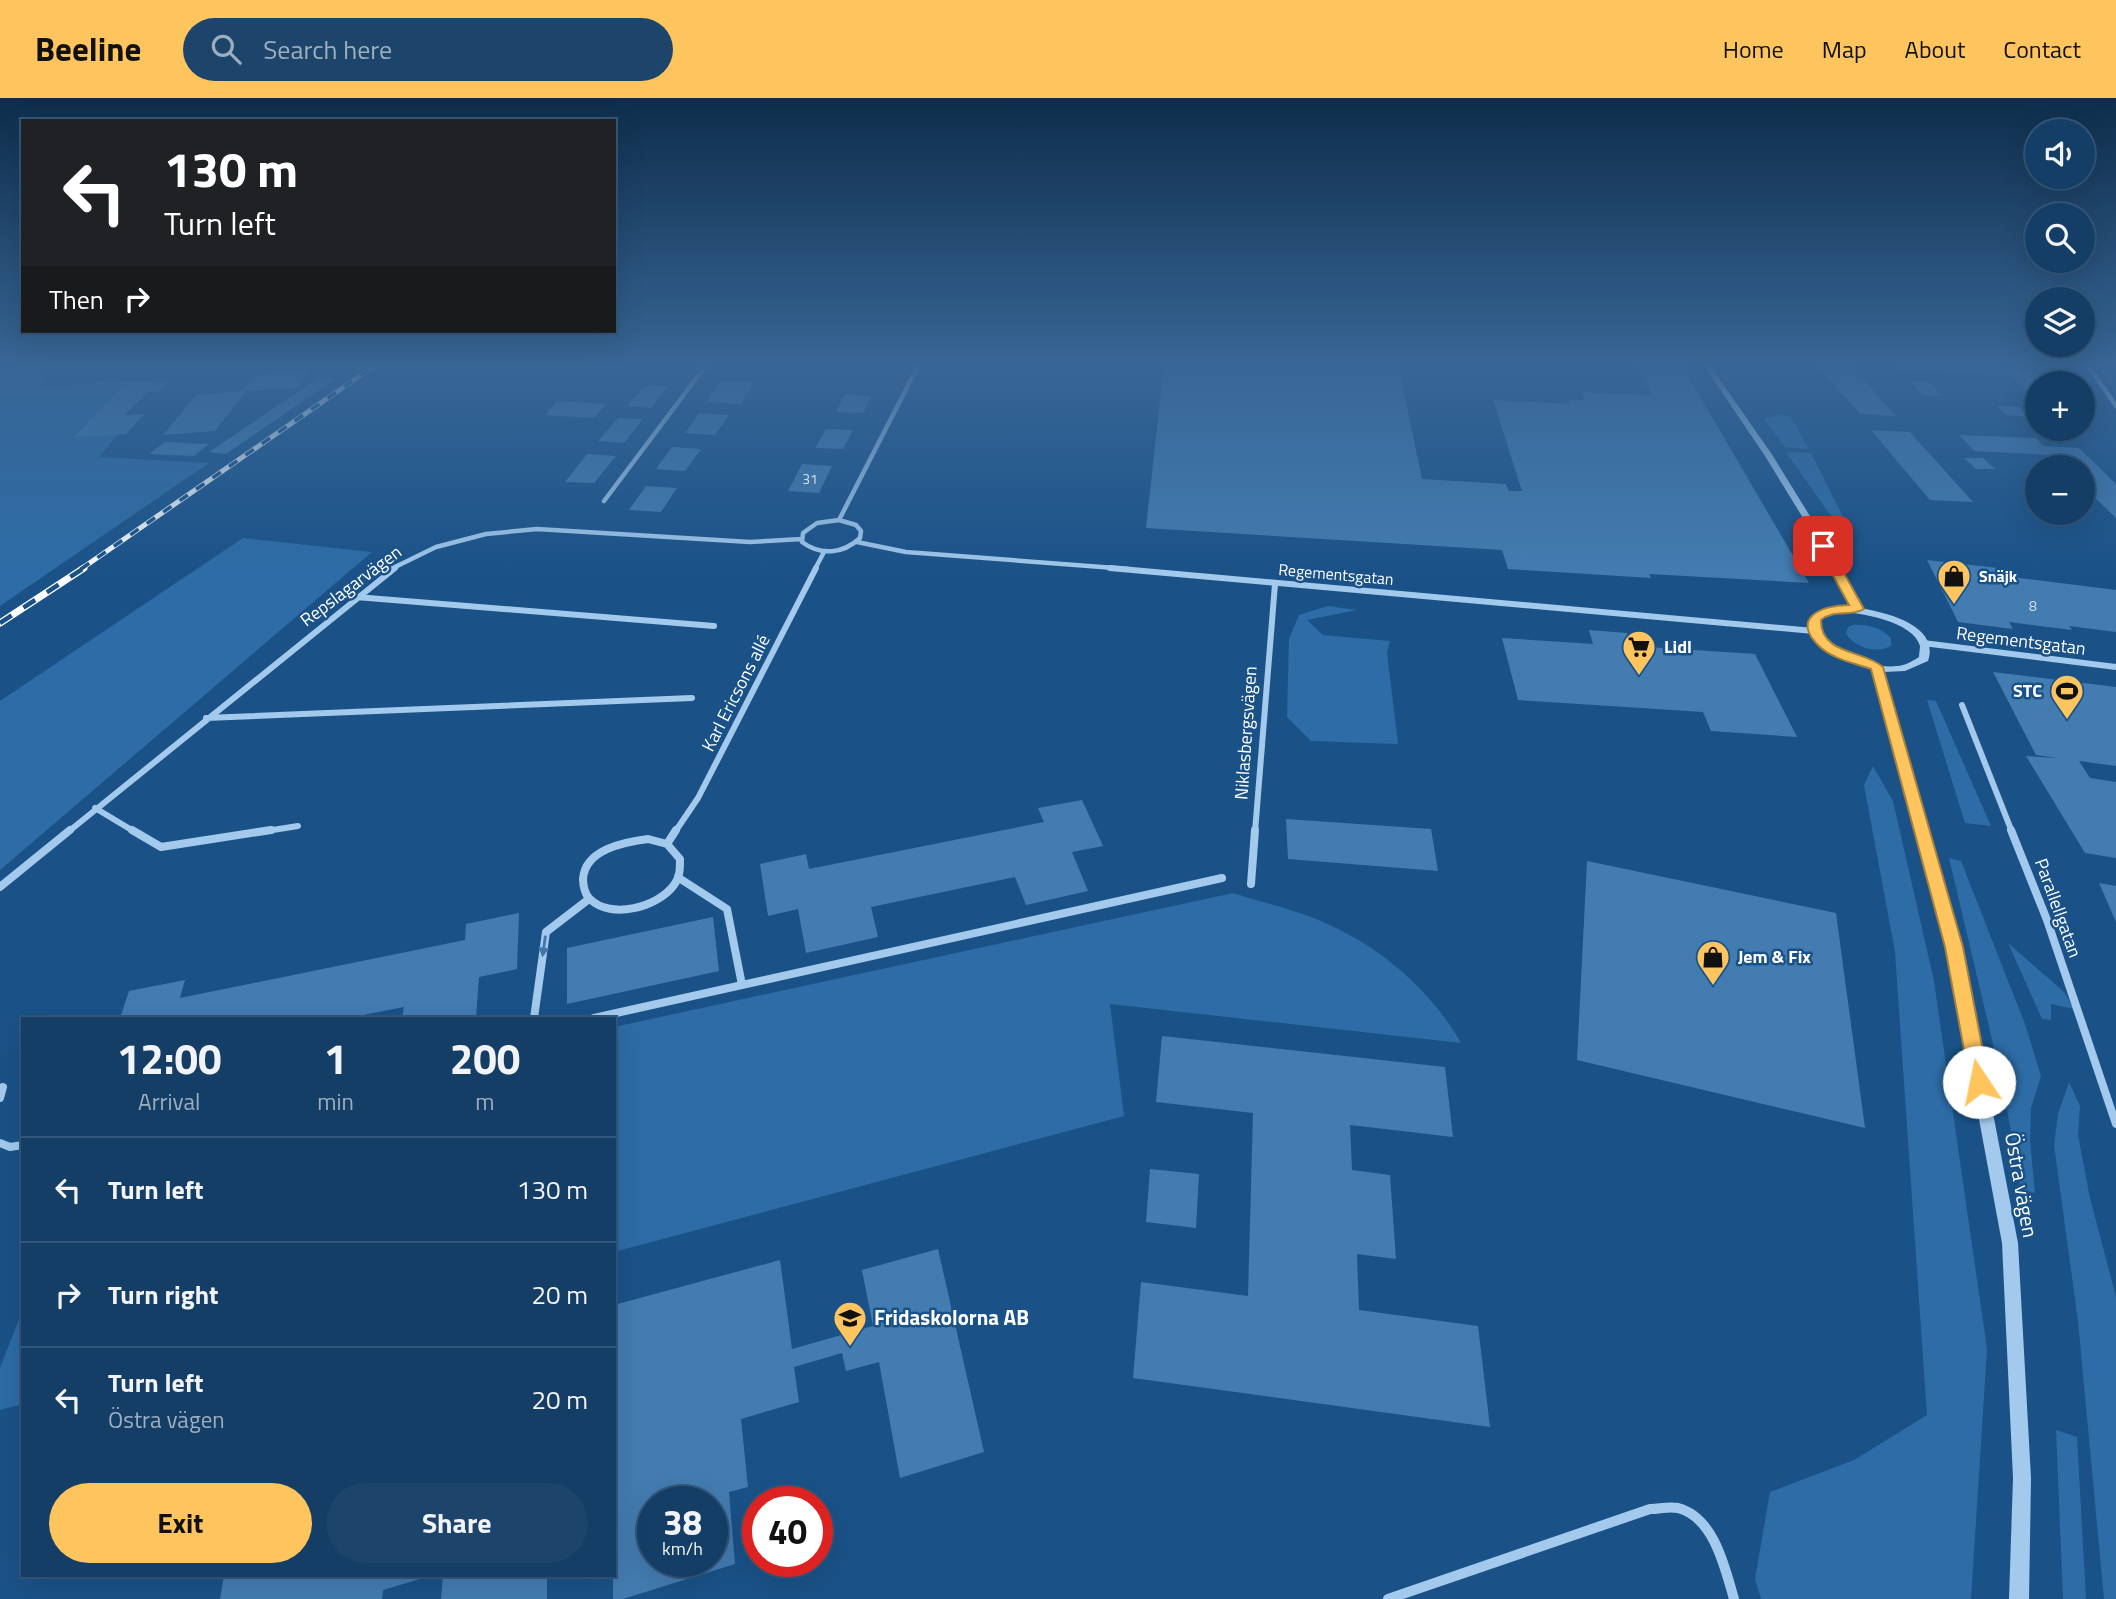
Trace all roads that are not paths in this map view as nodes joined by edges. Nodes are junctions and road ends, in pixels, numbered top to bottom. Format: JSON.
{"nodes":[{"id":1,"x":654,"y":434,"type":"edge"},
{"id":2,"x":883,"y":434,"type":"edge"},
{"id":3,"x":1752,"y":434,"type":"edge"},
{"id":4,"x":604,"y":501,"type":"dead end"},
{"id":5,"x":839,"y":520,"type":"junction"},
{"id":6,"x":802,"y":539,"type":"junction"},
{"id":7,"x":857,"y":542,"type":"junction"},
{"id":8,"x":824,"y":552,"type":"junction"},
{"id":9,"x":1275,"y":584,"type":"junction"},
{"id":10,"x":356,"y":597,"type":"junction"},
{"id":11,"x":1857,"y":609,"type":"junction"},
{"id":12,"x":714,"y":626,"type":"dead end"},
{"id":13,"x":1814,"y":631,"type":"junction"},
{"id":14,"x":1923,"y":643,"type":"junction"},
{"id":15,"x":1877,"y":667,"type":"junction"},
{"id":16,"x":2116,"y":667,"type":"edge"},
{"id":17,"x":692,"y":698,"type":"dead end"},
{"id":18,"x":1962,"y":705,"type":"dead end"},
{"id":19,"x":205,"y":718,"type":"junction"},
{"id":20,"x":95,"y":808,"type":"junction"},
{"id":21,"x":298,"y":826,"type":"dead end"},
{"id":22,"x":667,"y":844,"type":"junction"},
{"id":23,"x":679,"y":878,"type":"junction"},
{"id":24,"x":1222,"y":878,"type":"dead end"},
{"id":25,"x":1251,"y":884,"type":"dead end"},
{"id":26,"x":0,"y":887,"type":"edge"},
{"id":27,"x":589,"y":899,"type":"junction"},
{"id":28,"x":743,"y":985,"type":"junction"},
{"id":29,"x":534,"y":1017,"type":"edge"},
{"id":30,"x":599,"y":1017,"type":"edge"},
{"id":31,"x":3,"y":1087,"type":"dead end"},
{"id":32,"x":0,"y":1098,"type":"edge"},
{"id":33,"x":2116,"y":1124,"type":"edge"},
{"id":34,"x":0,"y":1143,"type":"edge"},
{"id":35,"x":21,"y":1145,"type":"edge"},
{"id":36,"x":1388,"y":1599,"type":"edge"},
{"id":37,"x":1734,"y":1599,"type":"edge"},
{"id":38,"x":2019,"y":1599,"type":"edge"}],
"edges":[{"from":1,"to":4,"type":"street"},
{"from":2,"to":5,"type":"street"},
{"from":3,"to":11,"type":"street"},
{"from":5,"to":6,"type":"street"},
{"from":5,"to":7,"type":"street"},
{"from":6,"to":8,"type":"street"},
{"from":6,"to":10,"type":"street","name":"Repslagarvägen"},
{"from":7,"to":8,"type":"street"},
{"from":7,"to":9,"type":"street","name":"Regementsgatan"},
{"from":8,"to":22,"type":"street","name":"Karl Ericsons allé"},
{"from":9,"to":13,"type":"street","name":"Regementsgatan"},
{"from":9,"to":25,"type":"street","name":"Niklasbergsvägen"},
{"from":10,"to":12,"type":"street"},
{"from":10,"to":19,"type":"street","name":"Repslagarvägen"},
{"from":11,"to":13,"type":"street"},
{"from":11,"to":14,"type":"street"},
{"from":13,"to":15,"type":"street"},
{"from":14,"to":15,"type":"street"},
{"from":14,"to":16,"type":"street","name":"Regementsgatan"},
{"from":15,"to":38,"type":"street","name":"Östra vägen"},
{"from":17,"to":19,"type":"street"},
{"from":18,"to":33,"type":"street","name":"Parallellgatan"},
{"from":19,"to":20,"type":"street","name":"Repslagarvägen"},
{"from":20,"to":21,"type":"street"},
{"from":20,"to":26,"type":"street","name":"Repslagarvägen"},
{"from":22,"to":23,"type":"street"},
{"from":22,"to":27,"type":"street"},
{"from":23,"to":27,"type":"street"},
{"from":23,"to":28,"type":"street"},
{"from":24,"to":28,"type":"street"},
{"from":27,"to":29,"type":"street","one_way":true},
{"from":28,"to":30,"type":"street"},
{"from":31,"to":32,"type":"street"},
{"from":34,"to":35,"type":"street"},
{"from":36,"to":37,"type":"street"}]}
